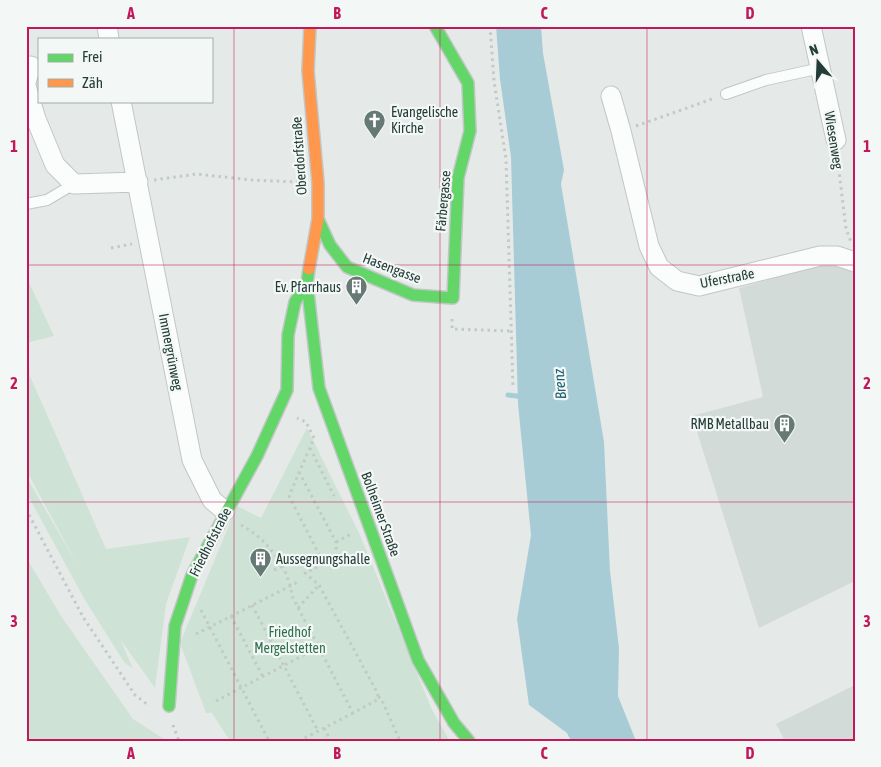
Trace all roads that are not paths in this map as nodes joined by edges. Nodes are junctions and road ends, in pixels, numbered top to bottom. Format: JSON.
{"nodes":[{"id":1,"x":310,"y":26,"type":"edge"},
{"id":2,"x":435,"y":26,"type":"edge"},
{"id":3,"x":811,"y":26,"type":"edge"},
{"id":4,"x":821,"y":68,"type":"junction"},
{"id":5,"x":28,"y":78,"type":"edge"},
{"id":6,"x":726,"y":94,"type":"road end"},
{"id":7,"x":610,"y":96,"type":"dead end"},
{"id":8,"x":122,"y":102,"type":"edge"},
{"id":9,"x":836,"y":140,"type":"road end"},
{"id":10,"x":142,"y":182,"type":"junction"},
{"id":11,"x":74,"y":184,"type":"junction"},
{"id":12,"x":26,"y":204,"type":"edge"},
{"id":13,"x":318,"y":219,"type":"junction"},
{"id":14,"x":853,"y":254,"type":"edge"},
{"id":15,"x":307,"y":283,"type":"junction"},
{"id":16,"x":453,"y":298,"type":"joint"},
{"id":17,"x":319,"y":388,"type":"junction"},
{"id":18,"x":286,"y":390,"type":"junction"},
{"id":19,"x":224,"y":513,"type":"junction"},
{"id":20,"x":169,"y":706,"type":"road end"},
{"id":21,"x":469,"y":741,"type":"edge"}],
"edges":[{"from":1,"to":13,"type":"street","name":"Oberdorfstraße"},
{"from":2,"to":16,"type":"street","name":"Färbergasse"},
{"from":3,"to":4,"type":"street","name":"Wiesenweg"},
{"from":4,"to":6,"type":"lane"},
{"from":4,"to":9,"type":"street","name":"Wiesenweg"},
{"from":5,"to":11,"type":"street"},
{"from":7,"to":14,"type":"street","name":"Uferstraße"},
{"from":8,"to":10,"type":"street","name":"Immergrünweg"},
{"from":10,"to":11,"type":"street"},
{"from":10,"to":19,"type":"street","name":"Immergrünweg"},
{"from":11,"to":12,"type":"lane"},
{"from":13,"to":15,"type":"street","name":"Oberdorfstraße"},
{"from":13,"to":16,"type":"street","name":"Hasengasse"},
{"from":15,"to":17,"type":"street","name":"Bolheimer Straße"},
{"from":15,"to":18,"type":"street","name":"Friedhofstraße"},
{"from":17,"to":18,"type":"street"},
{"from":17,"to":21,"type":"street","name":"Bolheimer Straße"},
{"from":18,"to":19,"type":"street","name":"Friedhofstraße"},
{"from":19,"to":20,"type":"street","name":"Friedhofstraße"}]}
